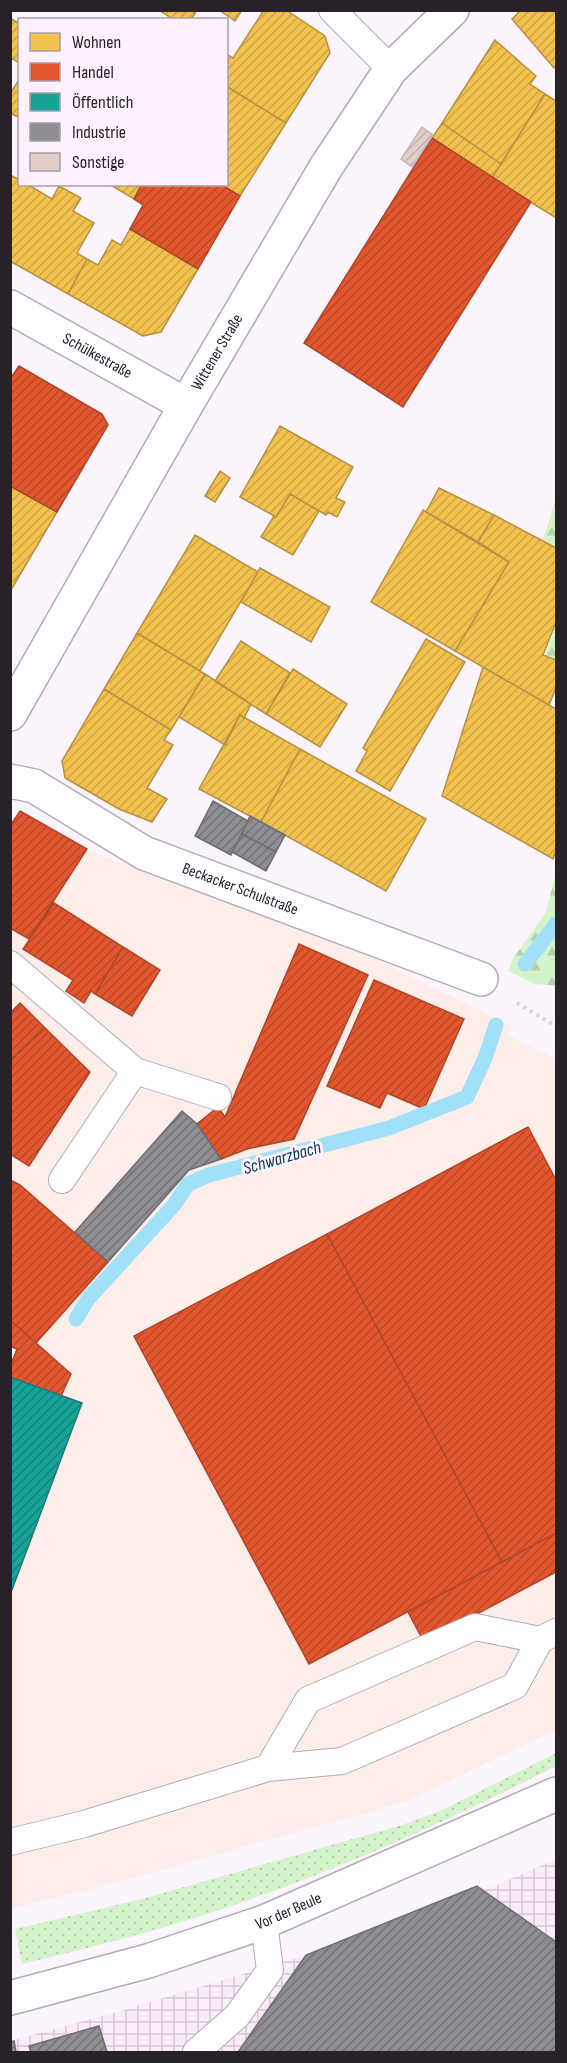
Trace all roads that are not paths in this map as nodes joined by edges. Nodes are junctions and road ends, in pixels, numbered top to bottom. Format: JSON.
{"nodes":[{"id":1,"x":332,"y":10,"type":"edge"},
{"id":2,"x":452,"y":10,"type":"edge"},
{"id":3,"x":391,"y":69,"type":"junction"},
{"id":4,"x":10,"y":307,"type":"edge"},
{"id":5,"x":186,"y":405,"type":"junction"},
{"id":6,"x":10,"y":714,"type":"edge"},
{"id":7,"x":10,"y":781,"type":"edge"},
{"id":8,"x":10,"y":964,"type":"edge"},
{"id":9,"x":481,"y":979,"type":"dead end"},
{"id":10,"x":135,"y":1071,"type":"junction"},
{"id":11,"x":218,"y":1097,"type":"dead end"},
{"id":12,"x":62,"y":1180,"type":"dead end"},
{"id":13,"x":548,"y":1636,"type":"edge"},
{"id":14,"x":268,"y":1768,"type":"junction"},
{"id":15,"x":556,"y":1794,"type":"edge"},
{"id":16,"x":10,"y":1842,"type":"edge"},
{"id":17,"x":264,"y":1922,"type":"junction"},
{"id":18,"x":10,"y":1998,"type":"edge"},
{"id":19,"x":196,"y":2052,"type":"edge"}],
"edges":[{"from":1,"to":3,"type":"lane"},
{"from":2,"to":3,"type":"street","name":"Wittener Straße"},
{"from":3,"to":5,"type":"street","name":"Wittener Straße"},
{"from":4,"to":5,"type":"street","name":"Schülkestraße"},
{"from":5,"to":6,"type":"street","name":"Wittener Straße"},
{"from":7,"to":9,"type":"street","name":"Beckacker Schulstraße"},
{"from":8,"to":10,"type":"lane"},
{"from":10,"to":11,"type":"lane"},
{"from":10,"to":12,"type":"lane"},
{"from":13,"to":14,"type":"lane"},
{"from":13,"to":14,"type":"lane"},
{"from":14,"to":16,"type":"lane"},
{"from":15,"to":17,"type":"street","name":"Vor der Beule"},
{"from":17,"to":18,"type":"street","name":"Vor der Beule"},
{"from":17,"to":19,"type":"lane"}]}
